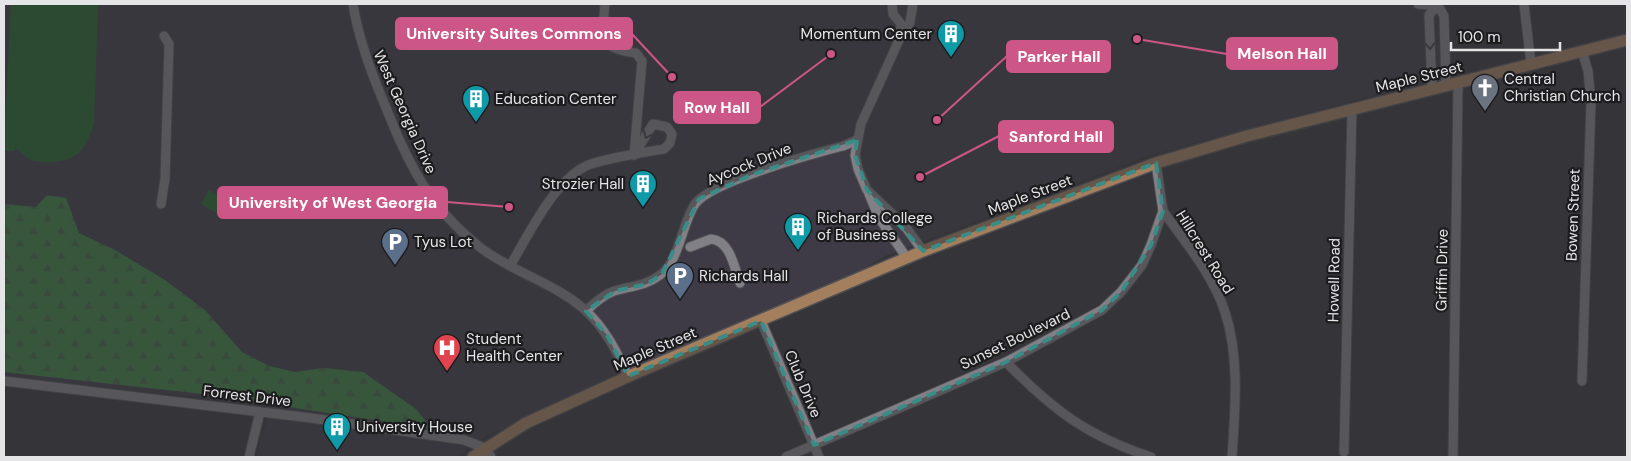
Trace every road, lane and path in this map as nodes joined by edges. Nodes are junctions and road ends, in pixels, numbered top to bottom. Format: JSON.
{"nodes":[{"id":1,"x":353,"y":4,"type":"edge"},
{"id":2,"x":605,"y":4,"type":"edge"},
{"id":3,"x":892,"y":4,"type":"edge"},
{"id":4,"x":913,"y":4,"type":"edge"},
{"id":5,"x":1418,"y":4,"type":"edge"},
{"id":6,"x":1524,"y":4,"type":"edge"},
{"id":7,"x":1438,"y":5,"type":"edge"},
{"id":8,"x":164,"y":36,"type":"dead end"},
{"id":9,"x":900,"y":38,"type":"junction"},
{"id":10,"x":1627,"y":40,"type":"edge"},
{"id":11,"x":1582,"y":52,"type":"junction"},
{"id":12,"x":1531,"y":64,"type":"junction"},
{"id":13,"x":1458,"y":83,"type":"junction"},
{"id":14,"x":1446,"y":86,"type":"junction"},
{"id":15,"x":1432,"y":89,"type":"junction"},
{"id":16,"x":1352,"y":109,"type":"junction"},
{"id":17,"x":857,"y":140,"type":"junction"},
{"id":18,"x":1156,"y":163,"type":"junction"},
{"id":19,"x":867,"y":190,"type":"junction"},
{"id":20,"x":161,"y":204,"type":"dead end"},
{"id":21,"x":1163,"y":211,"type":"junction"},
{"id":22,"x":690,"y":247,"type":"dead end"},
{"id":23,"x":923,"y":251,"type":"junction"},
{"id":24,"x":907,"y":258,"type":"junction"},
{"id":25,"x":510,"y":266,"type":"junction"},
{"id":26,"x":740,"y":283,"type":"dead end"},
{"id":27,"x":586,"y":310,"type":"junction"},
{"id":28,"x":761,"y":321,"type":"junction"},
{"id":29,"x":1006,"y":362,"type":"junction"},
{"id":30,"x":628,"y":376,"type":"junction"},
{"id":31,"x":4,"y":381,"type":"edge"},
{"id":32,"x":1582,"y":381,"type":"dead end"},
{"id":33,"x":260,"y":412,"type":"junction"},
{"id":34,"x":814,"y":445,"type":"junction"},
{"id":35,"x":1344,"y":452,"type":"dead end"},
{"id":36,"x":488,"y":453,"type":"edge"},
{"id":37,"x":249,"y":457,"type":"edge"},
{"id":38,"x":472,"y":457,"type":"edge"},
{"id":39,"x":786,"y":457,"type":"edge"},
{"id":40,"x":819,"y":457,"type":"edge"},
{"id":41,"x":1151,"y":457,"type":"edge"},
{"id":42,"x":1232,"y":457,"type":"edge"},
{"id":43,"x":1453,"y":457,"type":"edge"}],
"edges":[{"from":1,"to":25,"type":"street","name":"West Georgia Drive"},
{"from":2,"to":25,"type":"street"},
{"from":3,"to":9,"type":"street"},
{"from":4,"to":9,"type":"street"},
{"from":5,"to":7,"type":"street"},
{"from":6,"to":12,"type":"street"},
{"from":7,"to":14,"type":"street"},
{"from":7,"to":15,"type":"street","one_way":true},
{"from":8,"to":20,"type":"street"},
{"from":9,"to":17,"type":"street"},
{"from":10,"to":11,"type":"main road","name":"Maple Street"},
{"from":11,"to":12,"type":"main road","name":"Maple Street"},
{"from":11,"to":32,"type":"street","name":"Bowen Street"},
{"from":12,"to":13,"type":"main road","name":"Maple Street"},
{"from":13,"to":14,"type":"main road","name":"Maple Street"},
{"from":13,"to":43,"type":"street","name":"Griffin Drive"},
{"from":14,"to":15,"type":"main road","name":"Maple Street"},
{"from":15,"to":16,"type":"main road","name":"Maple Street"},
{"from":16,"to":18,"type":"main road","name":"Maple Street"},
{"from":16,"to":35,"type":"street","name":"Howell Road"},
{"from":17,"to":19,"type":"street"},
{"from":17,"to":27,"type":"street","name":"Aycock Drive"},
{"from":18,"to":21,"type":"street","name":"Sunset Boulevard"},
{"from":18,"to":23,"type":"main road","name":"Maple Street"},
{"from":19,"to":23,"type":"street"},
{"from":19,"to":24,"type":"street"},
{"from":21,"to":29,"type":"street","name":"Sunset Boulevard"},
{"from":21,"to":42,"type":"street","name":"Hillcrest Road"},
{"from":22,"to":26,"type":"street"},
{"from":23,"to":24,"type":"main road","name":"Maple Street"},
{"from":24,"to":28,"type":"main road","name":"Maple Street"},
{"from":25,"to":27,"type":"street","name":"West Georgia Drive"},
{"from":27,"to":30,"type":"street","name":"West Georgia Drive"},
{"from":28,"to":30,"type":"main road","name":"Maple Street"},
{"from":28,"to":34,"type":"street","name":"Club Drive"},
{"from":29,"to":34,"type":"street","name":"Sunset Boulevard"},
{"from":29,"to":41,"type":"street"},
{"from":30,"to":36,"type":"main road","name":"Maple Street"},
{"from":31,"to":33,"type":"street","name":"Forrest Drive"},
{"from":33,"to":36,"type":"street","name":"Forrest Drive"},
{"from":33,"to":37,"type":"street"},
{"from":34,"to":39,"type":"street","name":"Sunset Boulevard"},
{"from":34,"to":40,"type":"street","name":"Club Drive"},
{"from":36,"to":38,"type":"main road","name":"Maple Street"}]}
